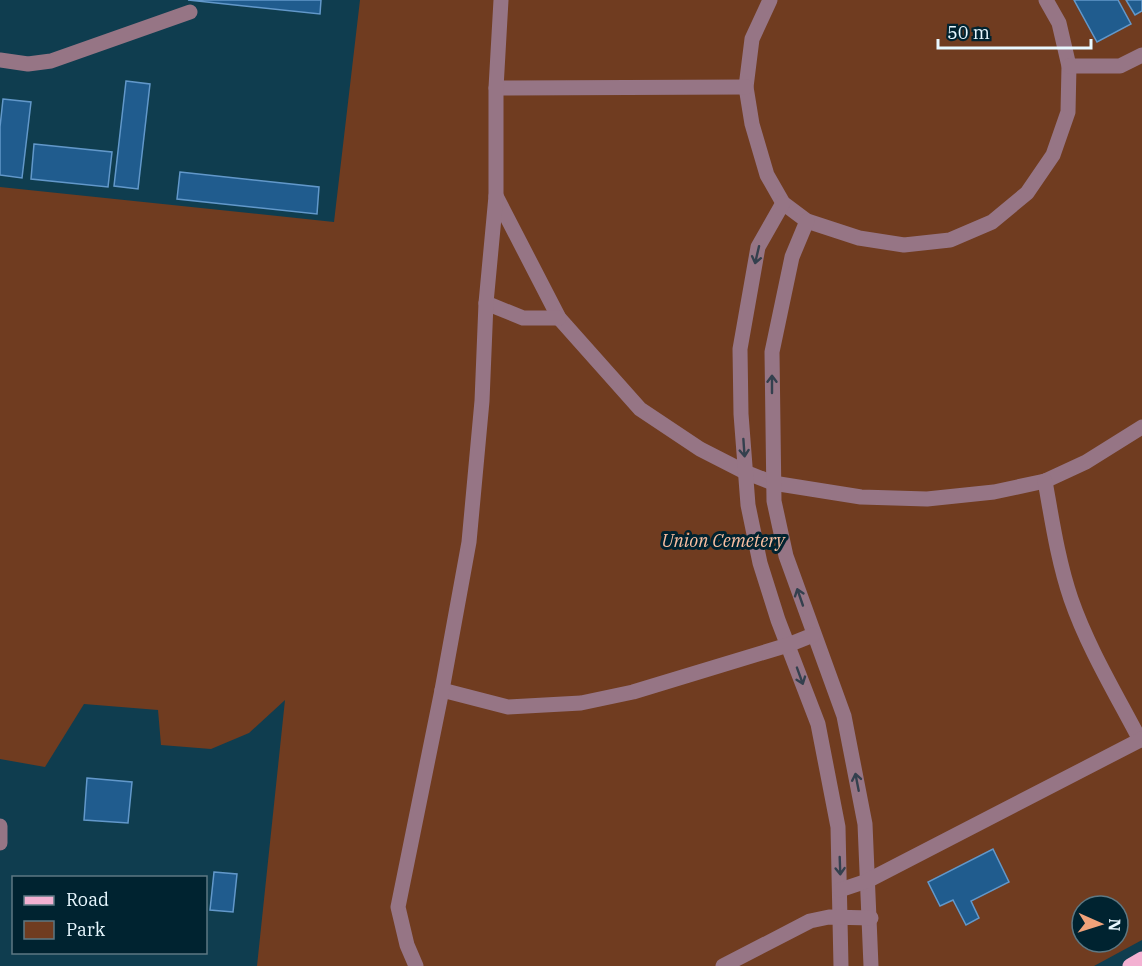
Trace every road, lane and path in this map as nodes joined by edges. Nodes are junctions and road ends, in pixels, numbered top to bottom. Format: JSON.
{"nodes":[{"id":1,"x":501,"y":0,"type":"edge"},
{"id":2,"x":770,"y":0,"type":"edge"},
{"id":3,"x":1046,"y":0,"type":"edge"},
{"id":4,"x":190,"y":12,"type":"dead end"},
{"id":5,"x":1142,"y":55,"type":"edge"},
{"id":6,"x":0,"y":60,"type":"edge"},
{"id":7,"x":1069,"y":66,"type":"junction"},
{"id":8,"x":746,"y":87,"type":"junction"},
{"id":9,"x":496,"y":88,"type":"junction"},
{"id":10,"x":496,"y":196,"type":"junction"},
{"id":11,"x":783,"y":203,"type":"junction"},
{"id":12,"x":807,"y":221,"type":"junction"},
{"id":13,"x":486,"y":303,"type":"junction"},
{"id":14,"x":559,"y":318,"type":"junction"},
{"id":15,"x":1142,"y":427,"type":"edge"},
{"id":16,"x":745,"y":472,"type":"junction"},
{"id":17,"x":1045,"y":481,"type":"junction"},
{"id":18,"x":773,"y":483,"type":"junction"},
{"id":19,"x":813,"y":635,"type":"junction"},
{"id":20,"x":788,"y":645,"type":"junction"},
{"id":21,"x":442,"y":690,"type":"junction"},
{"id":22,"x":1141,"y":739,"type":"edge"},
{"id":23,"x":0,"y":825,"type":"edge"},
{"id":24,"x":0,"y":843,"type":"edge"},
{"id":25,"x":867,"y":882,"type":"junction"},
{"id":26,"x":840,"y":890,"type":"junction"},
{"id":27,"x":841,"y":917,"type":"junction"},
{"id":28,"x":871,"y":918,"type":"junction"},
{"id":29,"x":1142,"y":959,"type":"edge"},
{"id":30,"x":416,"y":966,"type":"edge"},
{"id":31,"x":723,"y":966,"type":"edge"},
{"id":32,"x":841,"y":966,"type":"edge"},
{"id":33,"x":872,"y":966,"type":"edge"},
{"id":34,"x":1130,"y":966,"type":"edge"}],
"edges":[{"from":1,"to":9,"type":"street"},
{"from":2,"to":8,"type":"street"},
{"from":3,"to":7,"type":"street"},
{"from":4,"to":6,"type":"street"},
{"from":5,"to":7,"type":"street"},
{"from":7,"to":12,"type":"street"},
{"from":8,"to":9,"type":"street"},
{"from":8,"to":11,"type":"street"},
{"from":9,"to":10,"type":"street"},
{"from":10,"to":13,"type":"street"},
{"from":10,"to":14,"type":"street"},
{"from":11,"to":12,"type":"street"},
{"from":11,"to":16,"type":"street","one_way":true},
{"from":18,"to":12,"type":"street","one_way":true},
{"from":13,"to":14,"type":"street"},
{"from":13,"to":21,"type":"street"},
{"from":14,"to":16,"type":"street"},
{"from":15,"to":17,"type":"street"},
{"from":16,"to":18,"type":"street"},
{"from":16,"to":20,"type":"street"},
{"from":17,"to":18,"type":"street"},
{"from":17,"to":22,"type":"street"},
{"from":19,"to":18,"type":"street","one_way":true},
{"from":19,"to":20,"type":"street"},
{"from":25,"to":19,"type":"street","one_way":true},
{"from":20,"to":21,"type":"street"},
{"from":20,"to":26,"type":"street","one_way":true},
{"from":21,"to":30,"type":"street"},
{"from":22,"to":25,"type":"street"},
{"from":23,"to":24,"type":"street"},
{"from":25,"to":26,"type":"street"},
{"from":25,"to":28,"type":"street"},
{"from":26,"to":27,"type":"street"},
{"from":27,"to":28,"type":"street"},
{"from":27,"to":31,"type":"street"},
{"from":27,"to":32,"type":"street"},
{"from":28,"to":33,"type":"street"},
{"from":29,"to":34,"type":"main road"}]}
